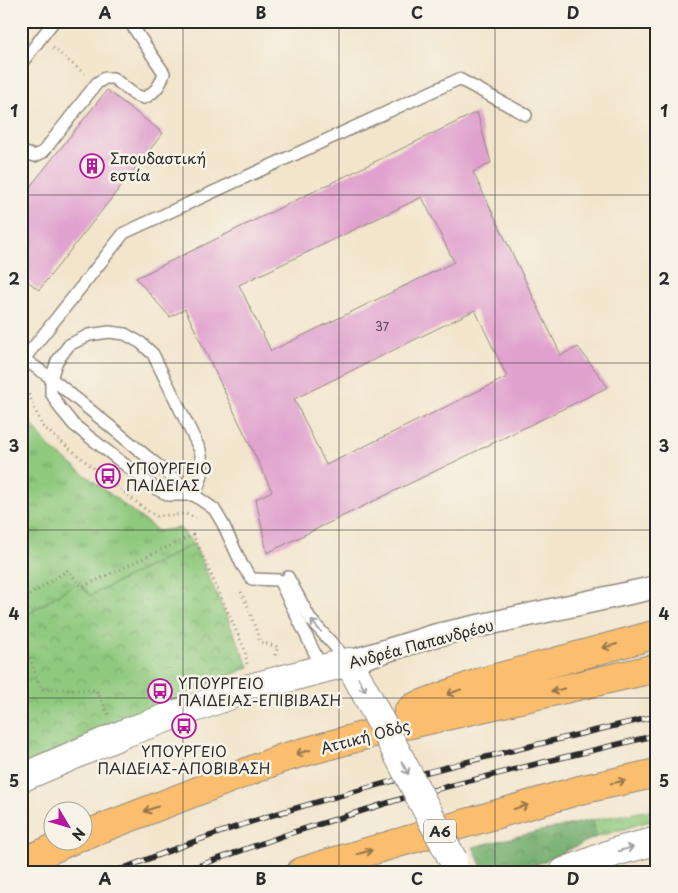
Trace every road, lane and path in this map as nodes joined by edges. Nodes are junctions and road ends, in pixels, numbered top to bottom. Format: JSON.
{"nodes":[{"id":1,"x":54,"y":21,"type":"edge"},
{"id":2,"x":129,"y":21,"type":"edge"},
{"id":3,"x":40,"y":38,"type":"junction"},
{"id":4,"x":21,"y":64,"type":"edge"},
{"id":5,"x":97,"y":83,"type":"junction"},
{"id":6,"x":526,"y":115,"type":"dead end"},
{"id":7,"x":21,"y":150,"type":"edge"},
{"id":8,"x":25,"y":360,"type":"edge"},
{"id":9,"x":51,"y":378,"type":"junction"},
{"id":10,"x":194,"y":495,"type":"junction"},
{"id":11,"x":201,"y":520,"type":"dead end"},
{"id":12,"x":284,"y":578,"type":"junction"},
{"id":13,"x":657,"y":588,"type":"edge"},
{"id":14,"x":241,"y":592,"type":"dead end"},
{"id":15,"x":21,"y":601,"type":"edge"},
{"id":16,"x":21,"y":634,"type":"edge"},
{"id":17,"x":657,"y":634,"type":"edge"},
{"id":18,"x":274,"y":658,"type":"dead end"},
{"id":19,"x":349,"y":662,"type":"junction"},
{"id":20,"x":322,"y":668,"type":"junction"},
{"id":21,"x":657,"y":668,"type":"edge"},
{"id":22,"x":250,"y":688,"type":"junction"},
{"id":23,"x":379,"y":719,"type":"junction"},
{"id":24,"x":119,"y":736,"type":"junction"},
{"id":25,"x":657,"y":774,"type":"edge"},
{"id":26,"x":21,"y":778,"type":"edge"},
{"id":27,"x":92,"y":832,"type":"edge"},
{"id":28,"x":657,"y":841,"type":"edge"},
{"id":29,"x":50,"y":850,"type":"edge"},
{"id":30,"x":21,"y":863,"type":"edge"},
{"id":31,"x":456,"y":866,"type":"edge"},
{"id":32,"x":301,"y":872,"type":"edge"},
{"id":33,"x":564,"y":872,"type":"edge"}],
"edges":[{"from":1,"to":3,"type":"lane"},
{"from":2,"to":5,"type":"lane"},
{"from":3,"to":4,"type":"lane"},
{"from":3,"to":5,"type":"path"},
{"from":5,"to":7,"type":"lane"},
{"from":6,"to":8,"type":"lane"},
{"from":8,"to":9,"type":"lane"},
{"from":8,"to":11,"type":"path"},
{"from":9,"to":10,"type":"lane"},
{"from":9,"to":10,"type":"lane"},
{"from":9,"to":10,"type":"lane"},
{"from":10,"to":12,"type":"lane"},
{"from":19,"to":12,"type":"lane","one_way":true},
{"from":12,"to":20,"type":"lane"},
{"from":13,"to":19,"type":"street","name":"Ανδρέα Παπανδρέου"},
{"from":14,"to":18,"type":"path"},
{"from":15,"to":22,"type":"path"},
{"from":16,"to":24,"type":"path"},
{"from":17,"to":23,"type":"highway","one_way":true},
{"from":19,"to":20,"type":"street","name":"Ανδρέα Παπανδρέου"},
{"from":19,"to":23,"type":"street","one_way":true},
{"from":20,"to":22,"type":"street","name":"Ανδρέα Παπανδρέου"},
{"from":21,"to":23,"type":"highway","name":"Αττική Οδός","one_way":true},
{"from":22,"to":24,"type":"street","name":"Ανδρέα Παπανδρέου"},
{"from":23,"to":27,"type":"highway","name":"Αττική Οδός","one_way":true},
{"from":23,"to":31,"type":"street","one_way":true,"bridge":true},
{"from":24,"to":26,"type":"street","name":"Ανδρέα Παπανδρέου"},
{"from":32,"to":25,"type":"highway","number":"Α6","one_way":true},
{"from":33,"to":28,"type":"street","one_way":true},
{"from":29,"to":30,"type":"highway"}]}
